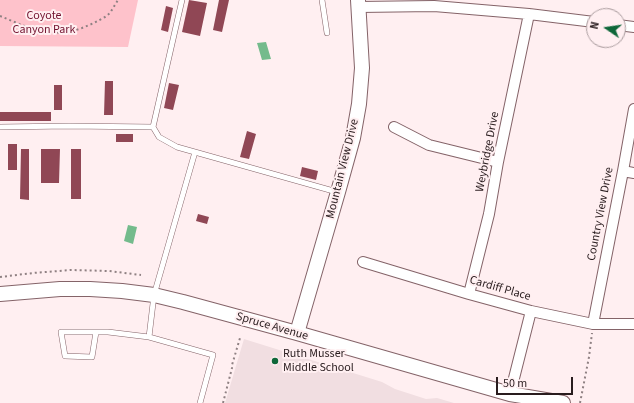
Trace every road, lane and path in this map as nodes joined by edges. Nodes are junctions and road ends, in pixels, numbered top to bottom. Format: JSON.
{"nodes":[{"id":1,"x":118,"y":0,"type":"edge"},
{"id":2,"x":182,"y":0,"type":"edge"},
{"id":3,"x":322,"y":0,"type":"edge"},
{"id":4,"x":359,"y":3,"type":"edge"},
{"id":5,"x":433,"y":3,"type":"edge"},
{"id":6,"x":529,"y":14,"type":"junction"},
{"id":7,"x":0,"y":16,"type":"edge"},
{"id":8,"x":586,"y":21,"type":"edge"},
{"id":9,"x":327,"y":33,"type":"dead end"},
{"id":10,"x":634,"y":109,"type":"edge"},
{"id":11,"x":0,"y":127,"type":"edge"},
{"id":12,"x":153,"y":127,"type":"junction"},
{"id":13,"x":394,"y":127,"type":"dead end"},
{"id":14,"x":195,"y":152,"type":"junction"},
{"id":15,"x":498,"y":162,"type":"junction"},
{"id":16,"x":623,"y":171,"type":"junction"},
{"id":17,"x":634,"y":173,"type":"edge"},
{"id":18,"x":338,"y":192,"type":"junction"},
{"id":19,"x":363,"y":262,"type":"dead end"},
{"id":20,"x":141,"y":275,"type":"dead end"},
{"id":21,"x":0,"y":277,"type":"edge"},
{"id":22,"x":0,"y":294,"type":"edge"},
{"id":23,"x":469,"y":294,"type":"junction"},
{"id":24,"x":154,"y":295,"type":"junction"},
{"id":25,"x":531,"y":311,"type":"junction"},
{"id":26,"x":634,"y":324,"type":"edge"},
{"id":27,"x":592,"y":327,"type":"junction"},
{"id":28,"x":96,"y":332,"type":"junction"},
{"id":29,"x":297,"y":333,"type":"junction"},
{"id":30,"x":149,"y":337,"type":"junction"},
{"id":31,"x":240,"y":338,"type":"dead end"},
{"id":32,"x":510,"y":394,"type":"junction"},
{"id":33,"x":200,"y":403,"type":"edge"},
{"id":34,"x":223,"y":403,"type":"edge"},
{"id":35,"x":563,"y":403,"type":"edge"},
{"id":36,"x":580,"y":403,"type":"edge"}],
"edges":[{"from":1,"to":7,"type":"path"},
{"from":2,"to":12,"type":"lane"},
{"from":3,"to":9,"type":"lane"},
{"from":4,"to":5,"type":"street"},
{"from":4,"to":18,"type":"street","name":"Mountain View Drive"},
{"from":5,"to":6,"type":"street"},
{"from":6,"to":8,"type":"street"},
{"from":6,"to":15,"type":"street","name":"Weybridge Drive"},
{"from":10,"to":16,"type":"street","name":"Country View Drive"},
{"from":11,"to":12,"type":"lane"},
{"from":12,"to":14,"type":"lane"},
{"from":13,"to":15,"type":"street"},
{"from":14,"to":18,"type":"lane"},
{"from":14,"to":24,"type":"lane"},
{"from":15,"to":23,"type":"street","name":"Weybridge Drive"},
{"from":16,"to":17,"type":"street"},
{"from":16,"to":27,"type":"street","name":"Country View Drive"},
{"from":18,"to":29,"type":"street","name":"Mountain View Drive"},
{"from":19,"to":23,"type":"street","name":"Cardiff Place"},
{"from":20,"to":21,"type":"path"},
{"from":22,"to":24,"type":"street","name":"Spruce Avenue"},
{"from":23,"to":25,"type":"street","name":"Cardiff Place"},
{"from":24,"to":29,"type":"street","name":"Spruce Avenue"},
{"from":24,"to":30,"type":"lane"},
{"from":25,"to":27,"type":"street","name":"Cardiff Place"},
{"from":25,"to":32,"type":"street"},
{"from":26,"to":27,"type":"street","name":"Cardiff Place"},
{"from":27,"to":36,"type":"path"},
{"from":28,"to":28,"type":"lane"},
{"from":28,"to":30,"type":"lane"},
{"from":29,"to":32,"type":"street","name":"Spruce Avenue"},
{"from":30,"to":33,"type":"lane"},
{"from":31,"to":34,"type":"path"},
{"from":32,"to":35,"type":"street","name":"Spruce Avenue"}]}
